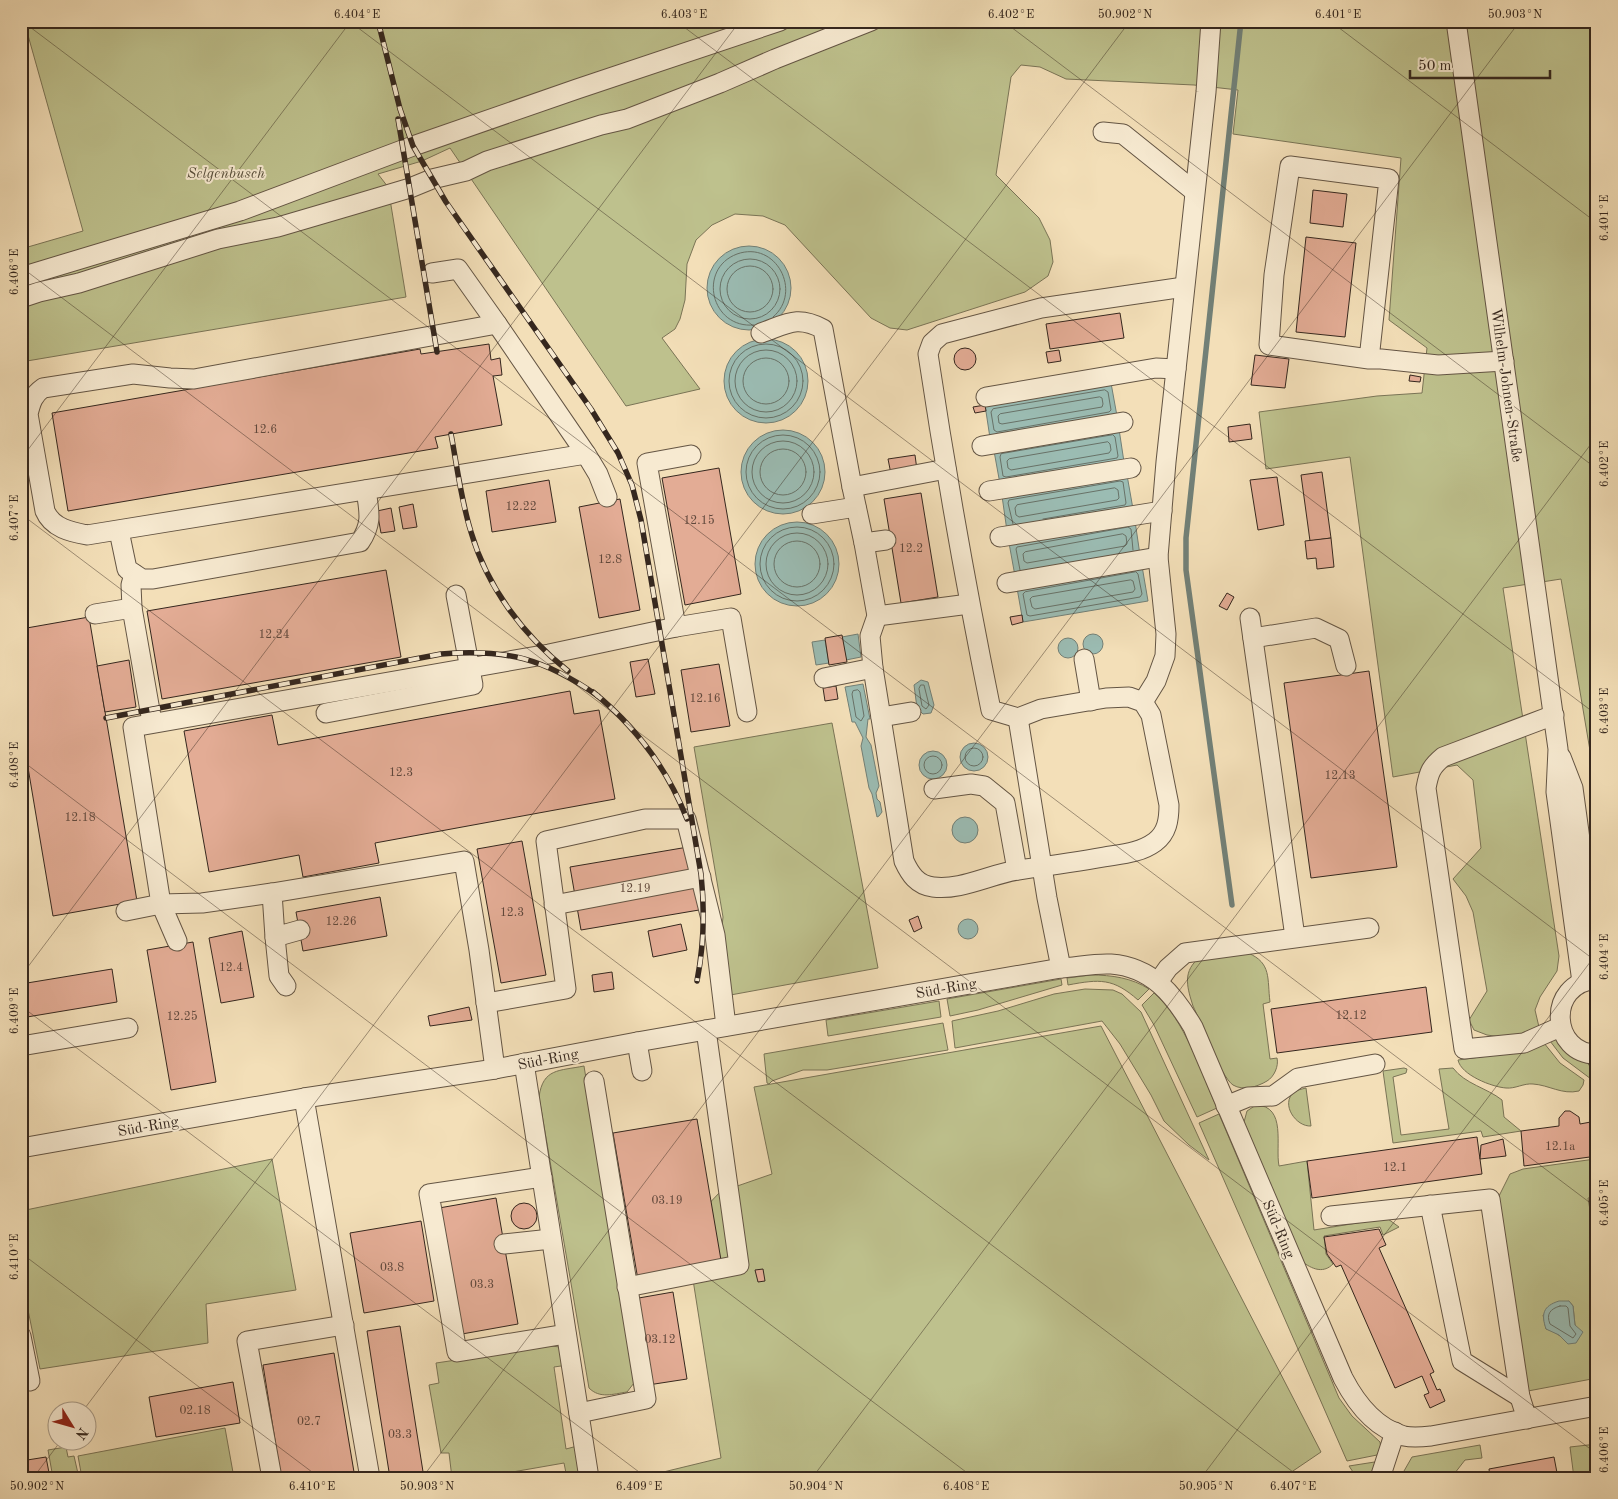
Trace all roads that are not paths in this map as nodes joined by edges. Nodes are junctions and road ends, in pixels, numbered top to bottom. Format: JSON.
{"nodes":[{"id":1,"x":780,"y":21,"type":"edge"},
{"id":2,"x":871,"y":21,"type":"edge"},
{"id":3,"x":1211,"y":21,"type":"edge"},
{"id":4,"x":1456,"y":21,"type":"edge"},
{"id":5,"x":1103,"y":132,"type":"dead end"},
{"id":6,"x":1194,"y":191,"type":"junction"},
{"id":7,"x":432,"y":273,"type":"dead end"},
{"id":8,"x":21,"y":278,"type":"edge"},
{"id":9,"x":1184,"y":287,"type":"junction"},
{"id":10,"x":21,"y":298,"type":"edge"},
{"id":11,"x":497,"y":324,"type":"junction"},
{"id":12,"x":761,"y":333,"type":"dead end"},
{"id":13,"x":1369,"y":359,"type":"junction"},
{"id":14,"x":1504,"y":361,"type":"junction"},
{"id":15,"x":1176,"y":369,"type":"junction"},
{"id":16,"x":986,"y":397,"type":"dead end"},
{"id":17,"x":1123,"y":422,"type":"dead end"},
{"id":18,"x":982,"y":446,"type":"dead end"},
{"id":19,"x":586,"y":454,"type":"junction"},
{"id":20,"x":691,"y":455,"type":"dead end"},
{"id":21,"x":1131,"y":468,"type":"dead end"},
{"id":22,"x":946,"y":470,"type":"junction"},
{"id":23,"x":852,"y":487,"type":"junction"},
{"id":24,"x":366,"y":490,"type":"junction"},
{"id":25,"x":989,"y":490,"type":"dead end"},
{"id":26,"x":607,"y":496,"type":"dead end"},
{"id":27,"x":856,"y":507,"type":"junction"},
{"id":28,"x":1162,"y":511,"type":"junction"},
{"id":29,"x":812,"y":514,"type":"dead end"},
{"id":30,"x":119,"y":531,"type":"junction"},
{"id":31,"x":1000,"y":537,"type":"dead end"},
{"id":32,"x":886,"y":540,"type":"dead end"},
{"id":33,"x":864,"y":543,"type":"junction"},
{"id":34,"x":1158,"y":557,"type":"junction"},
{"id":35,"x":134,"y":574,"type":"junction"},
{"id":36,"x":1007,"y":583,"type":"dead end"},
{"id":37,"x":456,"y":595,"type":"dead end"},
{"id":38,"x":969,"y":604,"type":"junction"},
{"id":39,"x":132,"y":608,"type":"junction"},
{"id":40,"x":95,"y":614,"type":"dead end"},
{"id":41,"x":877,"y":616,"type":"junction"},
{"id":42,"x":1250,"y":618,"type":"dead end"},
{"id":43,"x":676,"y":627,"type":"junction"},
{"id":44,"x":1253,"y":638,"type":"junction"},
{"id":45,"x":1084,"y":659,"type":"dead end"},
{"id":46,"x":1346,"y":666,"type":"dead end"},
{"id":47,"x":470,"y":668,"type":"junction"},
{"id":48,"x":873,"y":668,"type":"junction"},
{"id":49,"x":824,"y":678,"type":"dead end"},
{"id":50,"x":1092,"y":701,"type":"junction"},
{"id":51,"x":1143,"y":702,"type":"junction"},
{"id":52,"x":747,"y":712,"type":"dead end"},
{"id":53,"x":911,"y":712,"type":"dead end"},
{"id":54,"x":326,"y":713,"type":"dead end"},
{"id":55,"x":1554,"y":715,"type":"junction"},
{"id":56,"x":881,"y":717,"type":"junction"},
{"id":57,"x":1018,"y":718,"type":"junction"},
{"id":58,"x":152,"y":722,"type":"junction"},
{"id":59,"x":1558,"y":748,"type":"junction"},
{"id":60,"x":934,"y":789,"type":"dead end"},
{"id":61,"x":1042,"y":868,"type":"junction"},
{"id":62,"x":1017,"y":870,"type":"junction"},
{"id":63,"x":701,"y":878,"type":"junction"},
{"id":64,"x":272,"y":893,"type":"junction"},
{"id":65,"x":161,"y":904,"type":"junction"},
{"id":66,"x":554,"y":905,"type":"junction"},
{"id":67,"x":126,"y":911,"type":"dead end"},
{"id":68,"x":1369,"y":928,"type":"dead end"},
{"id":69,"x":300,"y":930,"type":"dead end"},
{"id":70,"x":1295,"y":937,"type":"junction"},
{"id":71,"x":275,"y":938,"type":"junction"},
{"id":72,"x":177,"y":941,"type":"dead end"},
{"id":73,"x":1597,"y":964,"type":"edge"},
{"id":74,"x":1061,"y":968,"type":"junction"},
{"id":75,"x":1590,"y":981,"type":"edge"},
{"id":76,"x":1158,"y":982,"type":"junction"},
{"id":77,"x":286,"y":986,"type":"dead end"},
{"id":78,"x":486,"y":1003,"type":"junction"},
{"id":79,"x":726,"y":1026,"type":"junction"},
{"id":80,"x":1560,"y":1027,"type":"junction"},
{"id":81,"x":128,"y":1028,"type":"dead end"},
{"id":82,"x":706,"y":1030,"type":"junction"},
{"id":83,"x":636,"y":1042,"type":"junction"},
{"id":84,"x":21,"y":1046,"type":"edge"},
{"id":85,"x":1597,"y":1054,"type":"edge"},
{"id":86,"x":524,"y":1064,"type":"junction"},
{"id":87,"x":1375,"y":1064,"type":"dead end"},
{"id":88,"x":495,"y":1069,"type":"junction"},
{"id":89,"x":642,"y":1071,"type":"dead end"},
{"id":90,"x":594,"y":1081,"type":"dead end"},
{"id":91,"x":304,"y":1098,"type":"junction"},
{"id":92,"x":1226,"y":1106,"type":"junction"},
{"id":93,"x":21,"y":1148,"type":"edge"},
{"id":94,"x":542,"y":1178,"type":"junction"},
{"id":95,"x":1430,"y":1206,"type":"junction"},
{"id":96,"x":1331,"y":1216,"type":"dead end"},
{"id":97,"x":551,"y":1239,"type":"junction"},
{"id":98,"x":504,"y":1244,"type":"dead end"},
{"id":99,"x":627,"y":1287,"type":"junction"},
{"id":100,"x":344,"y":1325,"type":"junction"},
{"id":101,"x":566,"y":1334,"type":"junction"},
{"id":102,"x":21,"y":1336,"type":"edge"},
{"id":103,"x":30,"y":1380,"type":"dead end"},
{"id":104,"x":1520,"y":1397,"type":"junction"},
{"id":105,"x":1597,"y":1406,"type":"edge"},
{"id":106,"x":579,"y":1413,"type":"junction"},
{"id":107,"x":1528,"y":1419,"type":"junction"},
{"id":108,"x":1395,"y":1432,"type":"junction"},
{"id":109,"x":272,"y":1478,"type":"edge"},
{"id":110,"x":370,"y":1478,"type":"edge"},
{"id":111,"x":589,"y":1478,"type":"edge"},
{"id":112,"x":1380,"y":1478,"type":"edge"}],
"edges":[{"from":1,"to":8,"type":"street"},
{"from":2,"to":10,"type":"street"},
{"from":3,"to":6,"type":"street"},
{"from":4,"to":14,"type":"street","name":"Wilhelm-Johnen-Straße"},
{"from":5,"to":6,"type":"street"},
{"from":6,"to":9,"type":"street"},
{"from":7,"to":11,"type":"street"},
{"from":9,"to":15,"type":"street"},
{"from":9,"to":22,"type":"street"},
{"from":11,"to":19,"type":"street"},
{"from":11,"to":30,"type":"street"},
{"from":12,"to":23,"type":"street"},
{"from":13,"to":13,"type":"street"},
{"from":13,"to":14,"type":"street"},
{"from":14,"to":55,"type":"street","name":"Wilhelm-Johnen-Straße"},
{"from":15,"to":16,"type":"street"},
{"from":15,"to":28,"type":"street"},
{"from":17,"to":18,"type":"street"},
{"from":19,"to":24,"type":"street"},
{"from":19,"to":26,"type":"street"},
{"from":20,"to":43,"type":"street"},
{"from":21,"to":25,"type":"street"},
{"from":22,"to":23,"type":"street"},
{"from":22,"to":38,"type":"street"},
{"from":23,"to":27,"type":"street"},
{"from":24,"to":30,"type":"street"},
{"from":24,"to":35,"type":"street"},
{"from":27,"to":29,"type":"street"},
{"from":27,"to":33,"type":"street"},
{"from":28,"to":31,"type":"street"},
{"from":28,"to":34,"type":"street"},
{"from":30,"to":35,"type":"street"},
{"from":32,"to":33,"type":"street"},
{"from":33,"to":41,"type":"street"},
{"from":34,"to":36,"type":"street"},
{"from":34,"to":51,"type":"street"},
{"from":35,"to":39,"type":"street"},
{"from":37,"to":47,"type":"street"},
{"from":38,"to":41,"type":"street"},
{"from":38,"to":57,"type":"street"},
{"from":39,"to":40,"type":"street"},
{"from":39,"to":58,"type":"street"},
{"from":41,"to":48,"type":"street"},
{"from":42,"to":44,"type":"street"},
{"from":43,"to":47,"type":"street"},
{"from":43,"to":52,"type":"street"},
{"from":44,"to":46,"type":"street"},
{"from":44,"to":70,"type":"street"},
{"from":45,"to":50,"type":"street"},
{"from":47,"to":54,"type":"street"},
{"from":47,"to":58,"type":"street"},
{"from":48,"to":49,"type":"street"},
{"from":48,"to":56,"type":"street"},
{"from":50,"to":51,"type":"street"},
{"from":50,"to":57,"type":"street"},
{"from":51,"to":61,"type":"street"},
{"from":53,"to":56,"type":"street"},
{"from":55,"to":59,"type":"street","name":"Wilhelm-Johnen-Straße"},
{"from":55,"to":80,"type":"street"},
{"from":56,"to":62,"type":"street"},
{"from":57,"to":61,"type":"street"},
{"from":58,"to":65,"type":"street"},
{"from":59,"to":73,"type":"street","name":"Wilhelm-Johnen-Straße"},
{"from":59,"to":75,"type":"street","name":"Wilhelm-Johnen-Straße"},
{"from":60,"to":62,"type":"street"},
{"from":61,"to":62,"type":"street"},
{"from":61,"to":74,"type":"street"},
{"from":63,"to":66,"type":"street"},
{"from":63,"to":66,"type":"street"},
{"from":63,"to":79,"type":"street"},
{"from":64,"to":65,"type":"street"},
{"from":64,"to":71,"type":"street"},
{"from":64,"to":78,"type":"street"},
{"from":65,"to":67,"type":"street"},
{"from":65,"to":72,"type":"street"},
{"from":66,"to":78,"type":"street"},
{"from":68,"to":70,"type":"street"},
{"from":69,"to":71,"type":"street"},
{"from":70,"to":76,"type":"street"},
{"from":71,"to":77,"type":"street"},
{"from":74,"to":76,"type":"street","name":"Süd-Ring"},
{"from":74,"to":79,"type":"street","name":"Süd-Ring"},
{"from":75,"to":80,"type":"street","name":"Wilhelm-Johnen-Straße"},
{"from":76,"to":92,"type":"street","name":"Süd-Ring"},
{"from":78,"to":88,"type":"street"},
{"from":79,"to":82,"type":"street","name":"Süd-Ring"},
{"from":80,"to":85,"type":"street"},
{"from":81,"to":84,"type":"street"},
{"from":82,"to":83,"type":"street","name":"Süd-Ring"},
{"from":82,"to":99,"type":"street"},
{"from":83,"to":86,"type":"street","name":"Süd-Ring"},
{"from":83,"to":89,"type":"street"},
{"from":86,"to":88,"type":"street","name":"Süd-Ring"},
{"from":86,"to":94,"type":"street"},
{"from":87,"to":92,"type":"street"},
{"from":88,"to":91,"type":"street","name":"Süd-Ring"},
{"from":90,"to":99,"type":"street"},
{"from":91,"to":93,"type":"street","name":"Süd-Ring"},
{"from":91,"to":100,"type":"street"},
{"from":92,"to":108,"type":"street","name":"Süd-Ring"},
{"from":94,"to":97,"type":"street"},
{"from":94,"to":101,"type":"street"},
{"from":95,"to":96,"type":"street"},
{"from":95,"to":104,"type":"street"},
{"from":95,"to":104,"type":"street"},
{"from":97,"to":98,"type":"street"},
{"from":97,"to":101,"type":"street"},
{"from":99,"to":106,"type":"street"},
{"from":100,"to":109,"type":"street"},
{"from":100,"to":110,"type":"street"},
{"from":101,"to":106,"type":"street"},
{"from":102,"to":103,"type":"street"},
{"from":104,"to":107,"type":"street"},
{"from":105,"to":107,"type":"street","name":"Süd-Ring"},
{"from":106,"to":111,"type":"street"},
{"from":107,"to":108,"type":"street","name":"Süd-Ring"},
{"from":108,"to":112,"type":"street"}]}
